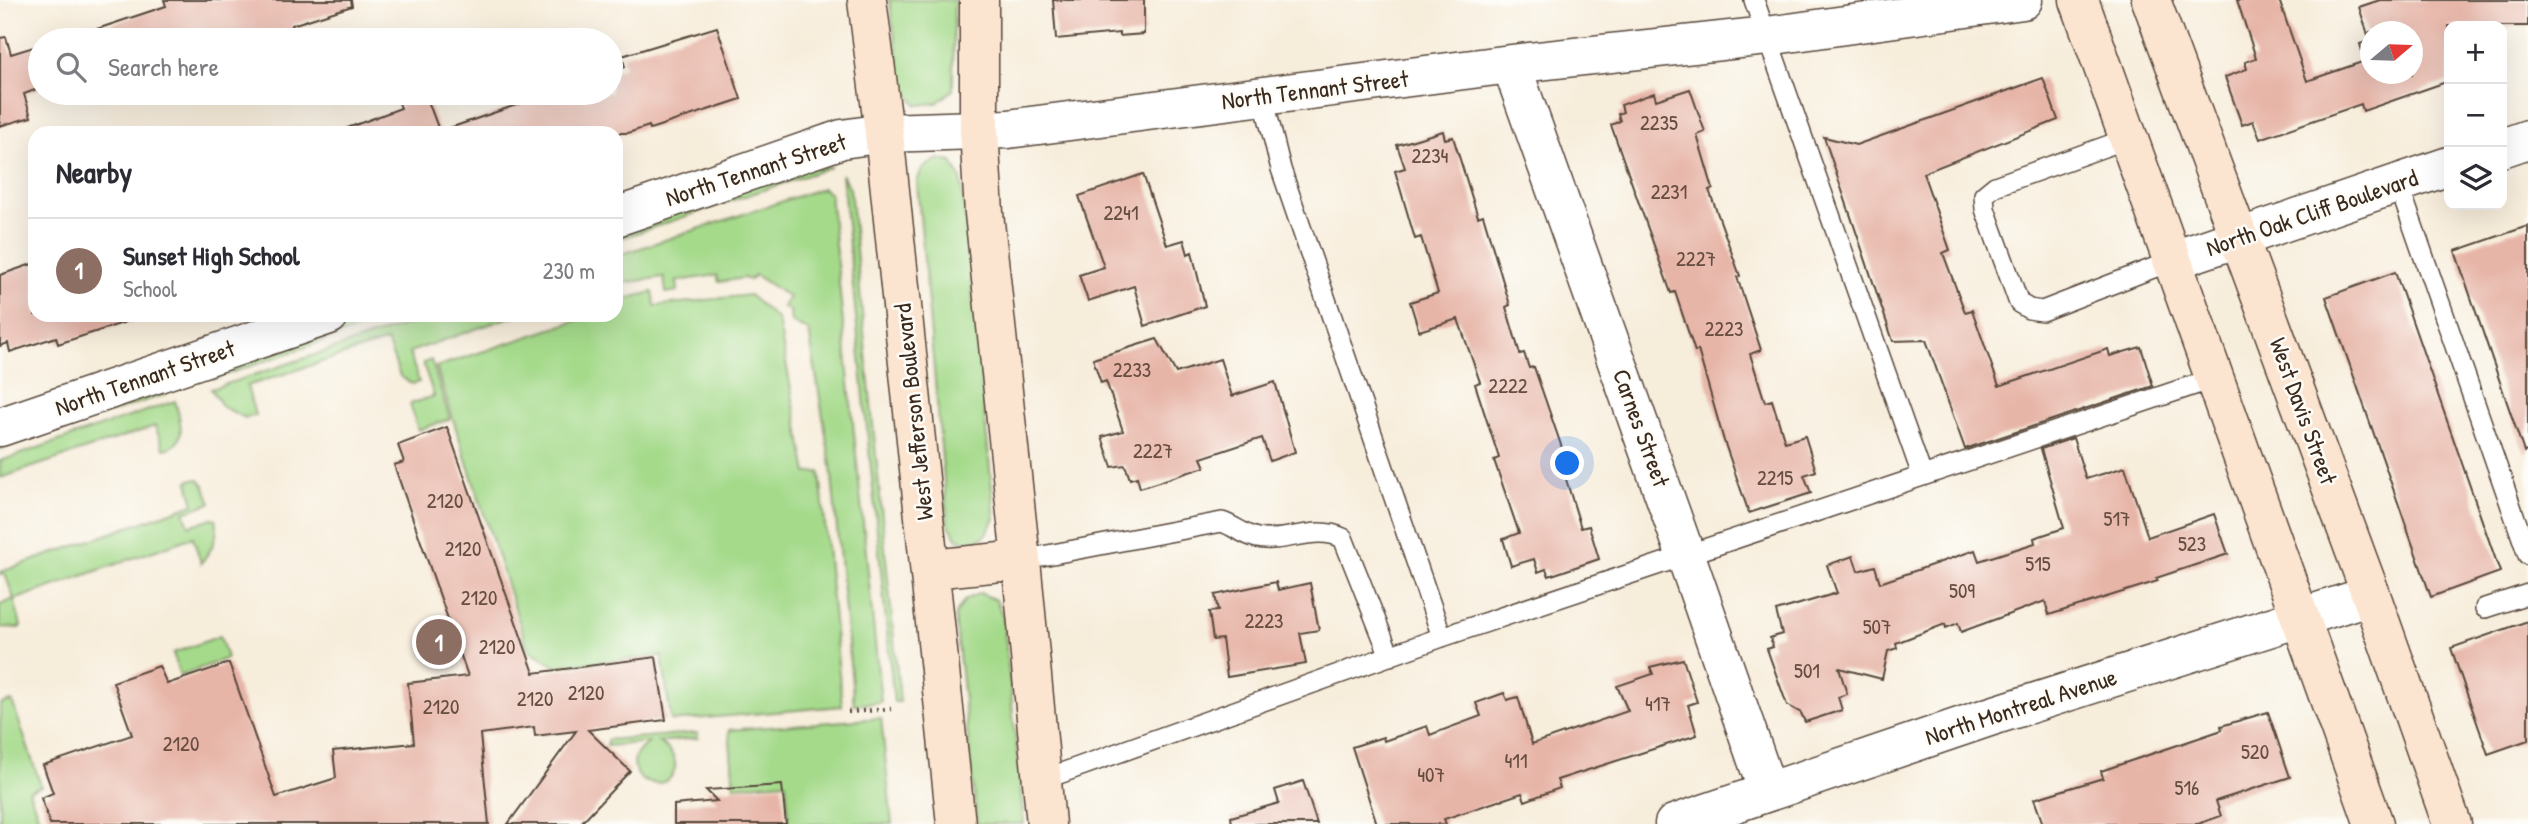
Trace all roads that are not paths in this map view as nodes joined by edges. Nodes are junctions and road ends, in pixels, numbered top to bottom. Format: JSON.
{"nodes":[{"id":1,"x":867,"y":0,"type":"edge"},
{"id":2,"x":979,"y":0,"type":"edge"},
{"id":3,"x":1755,"y":0,"type":"edge"},
{"id":4,"x":2023,"y":0,"type":"edge"},
{"id":5,"x":2079,"y":0,"type":"edge"},
{"id":6,"x":2151,"y":0,"type":"edge"},
{"id":7,"x":1768,"y":36,"type":"junction"},
{"id":8,"x":1511,"y":64,"type":"junction"},
{"id":9,"x":1263,"y":97,"type":"junction"},
{"id":10,"x":979,"y":130,"type":"junction"},
{"id":11,"x":884,"y":133,"type":"junction"},
{"id":12,"x":2129,"y":138,"type":"junction"},
{"id":13,"x":2528,"y":139,"type":"edge"},
{"id":14,"x":2505,"y":147,"type":"edge"},
{"id":15,"x":2444,"y":168,"type":"edge"},
{"id":16,"x":2398,"y":183,"type":"junction"},
{"id":17,"x":623,"y":215,"type":"edge"},
{"id":18,"x":2239,"y":238,"type":"junction"},
{"id":19,"x":2174,"y":260,"type":"junction"},
{"id":20,"x":308,"y":322,"type":"edge"},
{"id":21,"x":2215,"y":378,"type":"junction"},
{"id":22,"x":0,"y":427,"type":"edge"},
{"id":23,"x":1922,"y":475,"type":"junction"},
{"id":24,"x":2528,"y":555,"type":"edge"},
{"id":25,"x":1686,"y":556,"type":"junction"},
{"id":26,"x":1021,"y":560,"type":"junction"},
{"id":27,"x":931,"y":569,"type":"junction"},
{"id":28,"x":2528,"y":594,"type":"edge"},
{"id":29,"x":2371,"y":596,"type":"junction"},
{"id":30,"x":2485,"y":608,"type":"dead end"},
{"id":31,"x":2300,"y":619,"type":"junction"},
{"id":32,"x":1442,"y":637,"type":"junction"},
{"id":33,"x":1390,"y":656,"type":"junction"},
{"id":34,"x":1042,"y":780,"type":"junction"},
{"id":35,"x":1768,"y":792,"type":"junction"},
{"id":36,"x":956,"y":824,"type":"edge"},
{"id":37,"x":1046,"y":824,"type":"edge"},
{"id":38,"x":1674,"y":824,"type":"edge"},
{"id":39,"x":2374,"y":824,"type":"edge"},
{"id":40,"x":2452,"y":824,"type":"edge"}],
"edges":[{"from":1,"to":11,"type":"main road","name":"West Jefferson Boulevard"},
{"from":2,"to":10,"type":"main road"},
{"from":3,"to":7,"type":"lane"},
{"from":4,"to":7,"type":"street","name":"North Tennant Street"},
{"from":5,"to":12,"type":"main road"},
{"from":6,"to":18,"type":"main road","name":"West Davis Street"},
{"from":7,"to":8,"type":"street","name":"North Tennant Street"},
{"from":7,"to":23,"type":"lane"},
{"from":8,"to":9,"type":"street","name":"North Tennant Street"},
{"from":8,"to":25,"type":"street","name":"Carnes Street"},
{"from":9,"to":10,"type":"street","name":"North Tennant Street"},
{"from":9,"to":32,"type":"lane"},
{"from":10,"to":11,"type":"street","name":"North Tennant Street"},
{"from":10,"to":26,"type":"main road"},
{"from":11,"to":17,"type":"street","name":"North Tennant Street"},
{"from":11,"to":27,"type":"main road","name":"West Jefferson Boulevard"},
{"from":12,"to":19,"type":"main road"},
{"from":12,"to":19,"type":"lane"},
{"from":13,"to":14,"type":"street"},
{"from":15,"to":16,"type":"street","name":"North Oak Cliff Boulevard"},
{"from":16,"to":18,"type":"street","name":"North Oak Cliff Boulevard"},
{"from":16,"to":24,"type":"lane"},
{"from":18,"to":19,"type":"street","name":"North Oak Cliff Boulevard"},
{"from":18,"to":29,"type":"main road","name":"West Davis Street"},
{"from":19,"to":21,"type":"main road"},
{"from":20,"to":22,"type":"street","name":"North Tennant Street"},
{"from":21,"to":23,"type":"lane"},
{"from":21,"to":31,"type":"main road"},
{"from":23,"to":25,"type":"lane"},
{"from":25,"to":32,"type":"lane"},
{"from":25,"to":35,"type":"street","name":"Carnes Street"},
{"from":26,"to":27,"type":"main road"},
{"from":26,"to":33,"type":"lane"},
{"from":26,"to":34,"type":"main road"},
{"from":27,"to":36,"type":"main road","name":"West Jefferson Boulevard"},
{"from":28,"to":30,"type":"lane"},
{"from":29,"to":31,"type":"street","name":"North Montreal Avenue"},
{"from":29,"to":40,"type":"main road","name":"West Davis Street"},
{"from":31,"to":35,"type":"street","name":"North Montreal Avenue"},
{"from":31,"to":39,"type":"main road"},
{"from":32,"to":33,"type":"lane"},
{"from":33,"to":34,"type":"lane"},
{"from":34,"to":37,"type":"main road"},
{"from":35,"to":38,"type":"street","name":"North Montreal Avenue"}]}
